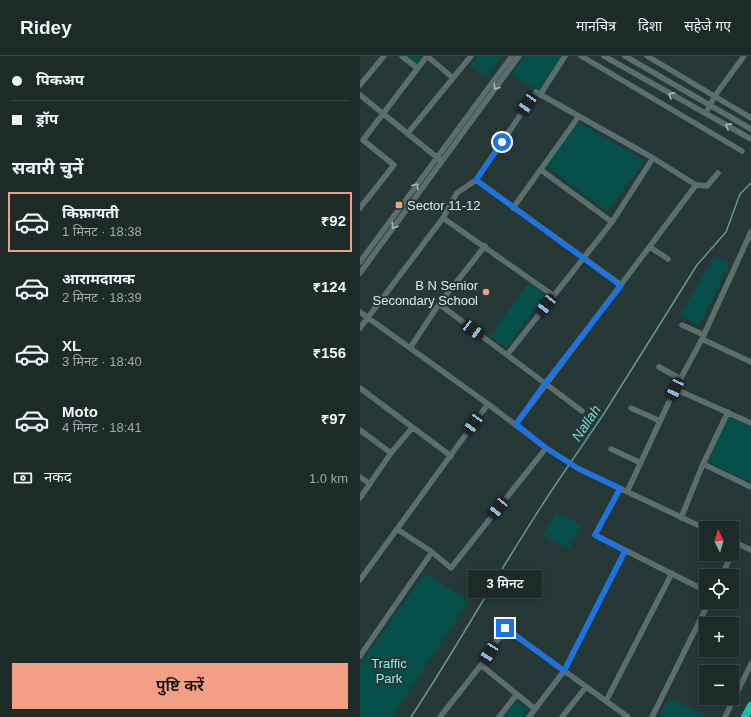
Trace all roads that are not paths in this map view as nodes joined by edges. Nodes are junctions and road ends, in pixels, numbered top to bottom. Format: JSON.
{"nodes":[{"id":1,"x":384,"y":56,"type":"edge"},
{"id":2,"x":402,"y":56,"type":"edge"},
{"id":3,"x":427,"y":56,"type":"edge"},
{"id":4,"x":471,"y":56,"type":"edge"},
{"id":5,"x":512,"y":56,"type":"edge"},
{"id":6,"x":519,"y":56,"type":"edge"},
{"id":7,"x":565,"y":56,"type":"edge"},
{"id":8,"x":581,"y":56,"type":"edge"},
{"id":9,"x":604,"y":56,"type":"edge"},
{"id":10,"x":625,"y":56,"type":"edge"},
{"id":11,"x":647,"y":56,"type":"edge"},
{"id":12,"x":744,"y":56,"type":"edge"},
{"id":13,"x":417,"y":68,"type":"junction"},
{"id":14,"x":454,"y":78,"type":"junction"},
{"id":15,"x":360,"y":85,"type":"edge"},
{"id":16,"x":360,"y":95,"type":"edge"},
{"id":17,"x":540,"y":95,"type":"junction"},
{"id":18,"x":714,"y":97,"type":"junction"},
{"id":19,"x":710,"y":106,"type":"junction"},
{"id":20,"x":383,"y":114,"type":"junction"},
{"id":21,"x":706,"y":114,"type":"junction"},
{"id":22,"x":579,"y":116,"type":"junction"},
{"id":23,"x":751,"y":118,"type":"edge"},
{"id":24,"x":751,"y":129,"type":"edge"},
{"id":25,"x":408,"y":133,"type":"junction"},
{"id":26,"x":751,"y":139,"type":"edge"},
{"id":27,"x":361,"y":142,"type":"edge"},
{"id":28,"x":742,"y":151,"type":"dead end"},
{"id":29,"x":653,"y":158,"type":"junction"},
{"id":30,"x":440,"y":159,"type":"junction"},
{"id":31,"x":541,"y":170,"type":"junction"},
{"id":32,"x":718,"y":173,"type":"dead end"},
{"id":33,"x":476,"y":180,"type":"junction"},
{"id":34,"x":696,"y":185,"type":"junction"},
{"id":35,"x":360,"y":208,"type":"edge"},
{"id":36,"x":513,"y":208,"type":"junction"},
{"id":37,"x":443,"y":218,"type":"junction"},
{"id":38,"x":612,"y":222,"type":"junction"},
{"id":39,"x":751,"y":232,"type":"edge"},
{"id":40,"x":485,"y":246,"type":"junction"},
{"id":41,"x":650,"y":247,"type":"junction"},
{"id":42,"x":584,"y":258,"type":"junction"},
{"id":43,"x":668,"y":259,"type":"dead end"},
{"id":44,"x":360,"y":262,"type":"edge"},
{"id":45,"x":360,"y":273,"type":"edge"},
{"id":46,"x":621,"y":286,"type":"junction"},
{"id":47,"x":554,"y":296,"type":"junction"},
{"id":48,"x":439,"y":304,"type":"junction"},
{"id":49,"x":360,"y":312,"type":"edge"},
{"id":50,"x":367,"y":318,"type":"junction"},
{"id":51,"x":682,"y":325,"type":"dead end"},
{"id":52,"x":360,"y":328,"type":"edge"},
{"id":53,"x":703,"y":337,"type":"junction"},
{"id":54,"x":410,"y":348,"type":"junction"},
{"id":55,"x":507,"y":355,"type":"junction"},
{"id":56,"x":751,"y":362,"type":"edge"},
{"id":57,"x":659,"y":367,"type":"dead end"},
{"id":58,"x":681,"y":379,"type":"junction"},
{"id":59,"x":545,"y":383,"type":"junction"},
{"id":60,"x":360,"y":388,"type":"edge"},
{"id":61,"x":675,"y":389,"type":"junction"},
{"id":62,"x":488,"y":404,"type":"junction"},
{"id":63,"x":630,"y":408,"type":"dead end"},
{"id":64,"x":582,"y":411,"type":"dead end"},
{"id":65,"x":728,"y":412,"type":"junction"},
{"id":66,"x":660,"y":421,"type":"junction"},
{"id":67,"x":751,"y":423,"type":"edge"},
{"id":68,"x":516,"y":424,"type":"junction"},
{"id":69,"x":412,"y":428,"type":"junction"},
{"id":70,"x":360,"y":430,"type":"edge"},
{"id":71,"x":546,"y":448,"type":"junction"},
{"id":72,"x":611,"y":448,"type":"dead end"},
{"id":73,"x":391,"y":453,"type":"junction"},
{"id":74,"x":451,"y":456,"type":"junction"},
{"id":75,"x":641,"y":463,"type":"junction"},
{"id":76,"x":703,"y":464,"type":"junction"},
{"id":77,"x":360,"y":477,"type":"edge"},
{"id":78,"x":370,"y":484,"type":"junction"},
{"id":79,"x":751,"y":487,"type":"edge"},
{"id":80,"x":620,"y":488,"type":"junction"},
{"id":81,"x":627,"y":492,"type":"junction"},
{"id":82,"x":360,"y":498,"type":"edge"},
{"id":83,"x":682,"y":518,"type":"junction"},
{"id":84,"x":699,"y":526,"type":"edge"},
{"id":85,"x":397,"y":529,"type":"junction"},
{"id":86,"x":739,"y":544,"type":"edge"},
{"id":87,"x":751,"y":550,"type":"edge"},
{"id":88,"x":625,"y":551,"type":"junction"},
{"id":89,"x":432,"y":552,"type":"junction"},
{"id":90,"x":672,"y":573,"type":"junction"},
{"id":91,"x":360,"y":580,"type":"edge"},
{"id":92,"x":699,"y":587,"type":"edge"},
{"id":93,"x":706,"y":609,"type":"edge"},
{"id":94,"x":360,"y":656,"type":"edge"},
{"id":95,"x":751,"y":664,"type":"edge"},
{"id":96,"x":481,"y":666,"type":"junction"},
{"id":97,"x":564,"y":671,"type":"junction"},
{"id":98,"x":586,"y":687,"type":"junction"},
{"id":99,"x":517,"y":694,"type":"junction"},
{"id":100,"x":606,"y":701,"type":"junction"},
{"id":101,"x":751,"y":706,"type":"edge"},
{"id":102,"x":535,"y":709,"type":"junction"},
{"id":103,"x":440,"y":717,"type":"edge"},
{"id":104,"x":499,"y":717,"type":"edge"},
{"id":105,"x":529,"y":717,"type":"edge"},
{"id":106,"x":562,"y":717,"type":"edge"},
{"id":107,"x":628,"y":717,"type":"edge"},
{"id":108,"x":652,"y":717,"type":"edge"},
{"id":109,"x":725,"y":717,"type":"edge"},
{"id":110,"x":745,"y":717,"type":"edge"}],
"edges":[{"from":1,"to":15,"type":"street"},
{"from":2,"to":13,"type":"street"},
{"from":3,"to":13,"type":"street"},
{"from":3,"to":14,"type":"street"},
{"from":4,"to":14,"type":"street"},
{"from":5,"to":30,"type":"street"},
{"from":6,"to":30,"type":"street","one_way":true},
{"from":7,"to":17,"type":"street"},
{"from":8,"to":28,"type":"street"},
{"from":21,"to":9,"type":"street","one_way":true},
{"from":10,"to":19,"type":"street"},
{"from":11,"to":18,"type":"street"},
{"from":12,"to":18,"type":"street"},
{"from":13,"to":20,"type":"street"},
{"from":14,"to":25,"type":"street"},
{"from":16,"to":20,"type":"street"},
{"from":17,"to":22,"type":"street"},
{"from":17,"to":33,"type":"street"},
{"from":18,"to":19,"type":"street"},
{"from":18,"to":23,"type":"street"},
{"from":19,"to":21,"type":"street"},
{"from":19,"to":24,"type":"street"},
{"from":20,"to":25,"type":"street"},
{"from":20,"to":27,"type":"street"},
{"from":26,"to":21,"type":"street","one_way":true},
{"from":22,"to":29,"type":"street"},
{"from":22,"to":31,"type":"street"},
{"from":25,"to":30,"type":"street"},
{"from":27,"to":35,"type":"street"},
{"from":29,"to":34,"type":"street"},
{"from":29,"to":38,"type":"street"},
{"from":44,"to":30,"type":"street","one_way":true},
{"from":30,"to":45,"type":"street","one_way":true},
{"from":31,"to":36,"type":"street"},
{"from":31,"to":38,"type":"street"},
{"from":32,"to":34,"type":"street"},
{"from":33,"to":36,"type":"street"},
{"from":33,"to":37,"type":"street"},
{"from":34,"to":41,"type":"street"},
{"from":36,"to":42,"type":"street"},
{"from":37,"to":40,"type":"street"},
{"from":37,"to":50,"type":"street"},
{"from":38,"to":42,"type":"street"},
{"from":39,"to":53,"type":"street"},
{"from":40,"to":47,"type":"street"},
{"from":40,"to":48,"type":"street"},
{"from":41,"to":43,"type":"street"},
{"from":41,"to":46,"type":"street"},
{"from":42,"to":46,"type":"street"},
{"from":42,"to":47,"type":"street"},
{"from":46,"to":59,"type":"street"},
{"from":47,"to":55,"type":"street"},
{"from":48,"to":54,"type":"street"},
{"from":48,"to":55,"type":"street"},
{"from":49,"to":50,"type":"street"},
{"from":50,"to":52,"type":"street"},
{"from":50,"to":54,"type":"street"},
{"from":51,"to":53,"type":"street"},
{"from":53,"to":56,"type":"street"},
{"from":53,"to":58,"type":"street"},
{"from":54,"to":62,"type":"street"},
{"from":55,"to":59,"type":"street"},
{"from":57,"to":58,"type":"street"},
{"from":58,"to":61,"type":"street"},
{"from":59,"to":64,"type":"street"},
{"from":59,"to":68,"type":"street"},
{"from":60,"to":69,"type":"street"},
{"from":61,"to":65,"type":"street"},
{"from":61,"to":66,"type":"street"},
{"from":62,"to":68,"type":"street"},
{"from":62,"to":74,"type":"street"},
{"from":63,"to":66,"type":"street"},
{"from":65,"to":67,"type":"street"},
{"from":65,"to":76,"type":"street"},
{"from":66,"to":75,"type":"street"},
{"from":68,"to":71,"type":"street"},
{"from":69,"to":73,"type":"street"},
{"from":69,"to":74,"type":"street"},
{"from":70,"to":73,"type":"street"},
{"from":71,"to":80,"type":"street"},
{"from":71,"to":89,"type":"street"},
{"from":72,"to":75,"type":"street"},
{"from":73,"to":78,"type":"street"},
{"from":74,"to":85,"type":"street"},
{"from":75,"to":81,"type":"street"},
{"from":76,"to":79,"type":"street"},
{"from":76,"to":83,"type":"street"},
{"from":77,"to":78,"type":"street"},
{"from":78,"to":82,"type":"street"},
{"from":80,"to":81,"type":"street"},
{"from":80,"to":88,"type":"street"},
{"from":81,"to":83,"type":"street"},
{"from":83,"to":84,"type":"street"},
{"from":85,"to":89,"type":"street"},
{"from":85,"to":91,"type":"street"},
{"from":86,"to":87,"type":"street"},
{"from":88,"to":90,"type":"street"},
{"from":88,"to":97,"type":"street"},
{"from":89,"to":94,"type":"street"},
{"from":90,"to":92,"type":"street"},
{"from":90,"to":100,"type":"street"},
{"from":93,"to":108,"type":"street"},
{"from":95,"to":109,"type":"street"},
{"from":96,"to":97,"type":"street"},
{"from":96,"to":99,"type":"street"},
{"from":96,"to":103,"type":"street"},
{"from":97,"to":98,"type":"street"},
{"from":97,"to":102,"type":"street"},
{"from":98,"to":100,"type":"street"},
{"from":98,"to":106,"type":"street"},
{"from":99,"to":102,"type":"street"},
{"from":99,"to":104,"type":"street"},
{"from":100,"to":107,"type":"street"},
{"from":101,"to":110,"type":"highway"},
{"from":102,"to":105,"type":"street"}]}
